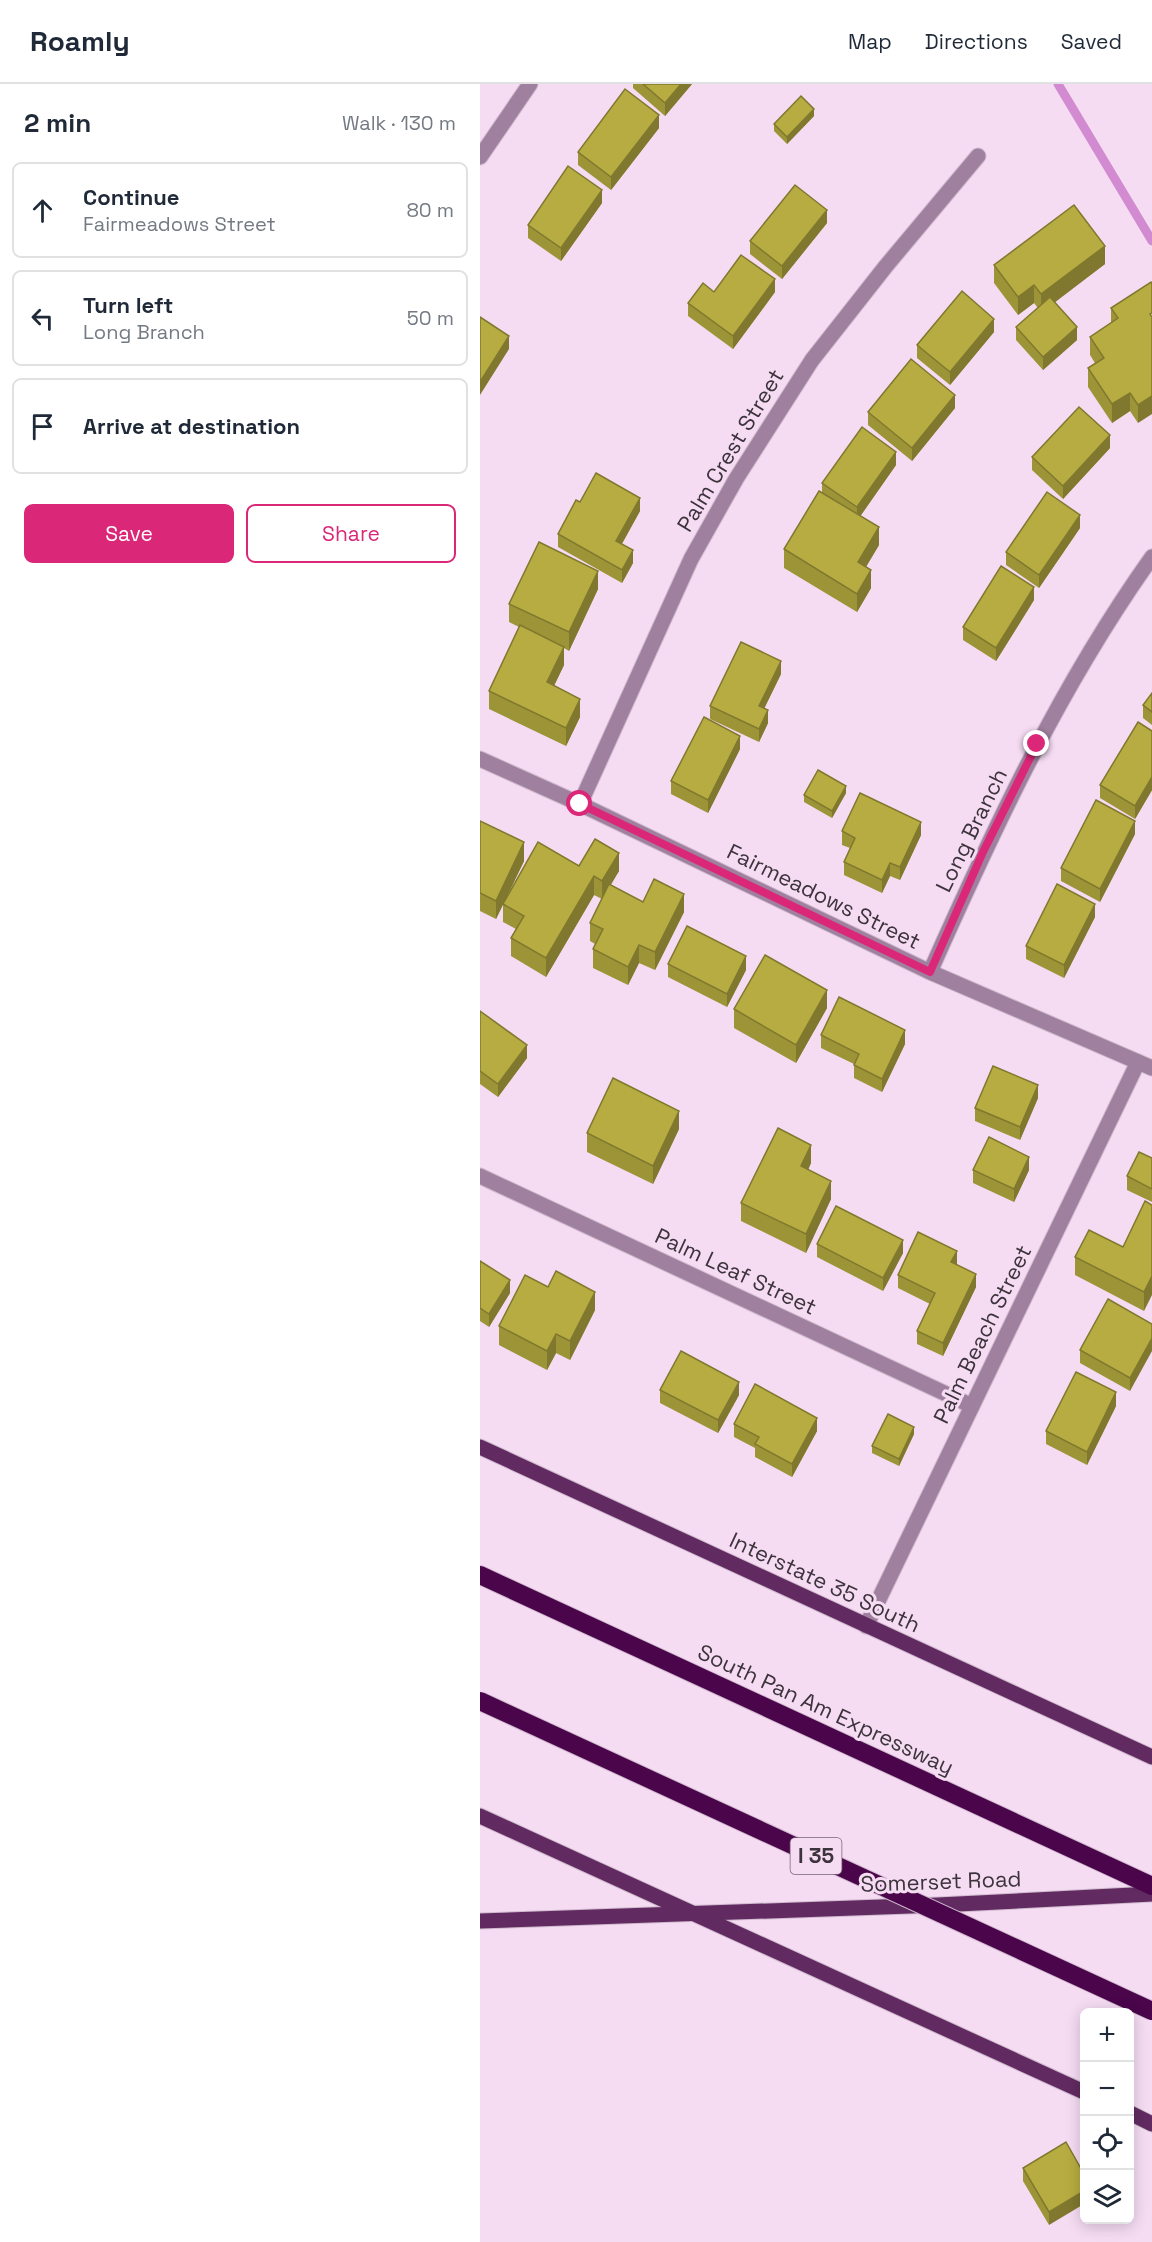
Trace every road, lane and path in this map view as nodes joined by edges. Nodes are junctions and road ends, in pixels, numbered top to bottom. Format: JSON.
{"nodes":[{"id":1,"x":531,"y":84,"type":"edge"},
{"id":2,"x":978,"y":156,"type":"dead end"},
{"id":3,"x":480,"y":157,"type":"edge"},
{"id":4,"x":1152,"y":557,"type":"edge"},
{"id":5,"x":480,"y":759,"type":"edge"},
{"id":6,"x":580,"y":804,"type":"junction"},
{"id":7,"x":930,"y":972,"type":"junction"},
{"id":8,"x":1148,"y":1063,"type":"edge"},
{"id":9,"x":480,"y":1176,"type":"edge"},
{"id":10,"x":972,"y":1407,"type":"junction"},
{"id":11,"x":480,"y":1447,"type":"edge"},
{"id":12,"x":480,"y":1575,"type":"edge"},
{"id":13,"x":866,"y":1626,"type":"junction"},
{"id":14,"x":480,"y":1701,"type":"edge"},
{"id":15,"x":1152,"y":1757,"type":"edge"},
{"id":16,"x":480,"y":1816,"type":"edge"},
{"id":17,"x":1152,"y":1886,"type":"edge"},
{"id":18,"x":1152,"y":1894,"type":"edge"},
{"id":19,"x":689,"y":1913,"type":"junction"},
{"id":20,"x":480,"y":1921,"type":"edge"},
{"id":21,"x":1152,"y":2011,"type":"edge"},
{"id":22,"x":1080,"y":2090,"type":"edge"},
{"id":23,"x":1134,"y":2115,"type":"edge"},
{"id":24,"x":1152,"y":2124,"type":"edge"}],
"edges":[{"from":1,"to":3,"type":"street"},
{"from":2,"to":6,"type":"street","name":"Palm Crest Street"},
{"from":4,"to":7,"type":"street","name":"Long Branch"},
{"from":5,"to":6,"type":"street","name":"Fairmeadows Street"},
{"from":6,"to":7,"type":"street","name":"Fairmeadows Street"},
{"from":7,"to":8,"type":"street","name":"Fairmeadows Street"},
{"from":8,"to":10,"type":"street","name":"Palm Beach Street"},
{"from":9,"to":10,"type":"street","name":"Palm Leaf Street"},
{"from":10,"to":13,"type":"street","name":"Palm Beach Street"},
{"from":11,"to":13,"type":"main road","name":"Interstate 35 South"},
{"from":12,"to":17,"type":"highway","name":"South Pan Am Expressway"},
{"from":13,"to":15,"type":"main road","name":"Interstate 35 South"},
{"from":14,"to":21,"type":"highway","number":"I 35","bridge":true},
{"from":16,"to":19,"type":"main road"},
{"from":18,"to":19,"type":"main road","name":"Somerset Road"},
{"from":19,"to":20,"type":"main road","name":"Somerset Road"},
{"from":19,"to":22,"type":"main road"},
{"from":23,"to":24,"type":"main road"}]}
